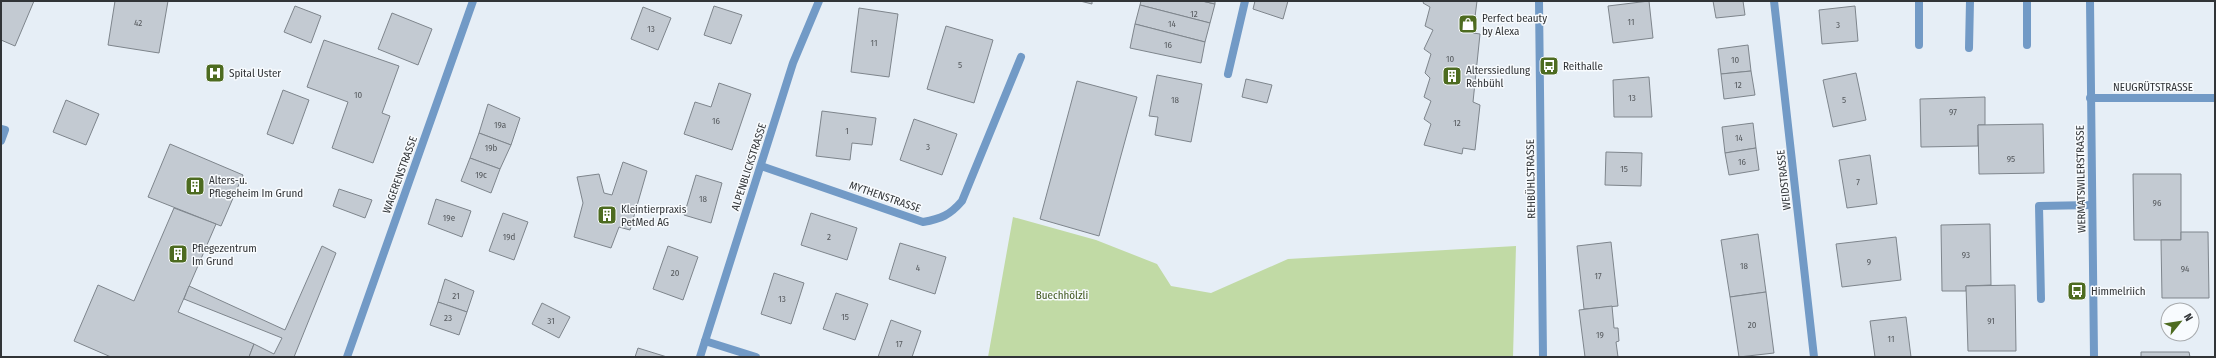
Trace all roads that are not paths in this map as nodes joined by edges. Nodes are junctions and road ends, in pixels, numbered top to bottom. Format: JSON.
{"nodes":[{"id":1,"x":473,"y":1,"type":"edge"},
{"id":2,"x":819,"y":1,"type":"edge"},
{"id":3,"x":1244,"y":1,"type":"edge"},
{"id":4,"x":1540,"y":1,"type":"edge"},
{"id":5,"x":1774,"y":1,"type":"edge"},
{"id":6,"x":1919,"y":1,"type":"edge"},
{"id":7,"x":1970,"y":1,"type":"edge"},
{"id":8,"x":2027,"y":1,"type":"edge"},
{"id":9,"x":2090,"y":1,"type":"edge"},
{"id":10,"x":1919,"y":45,"type":"dead end"},
{"id":11,"x":2027,"y":45,"type":"dead end"},
{"id":12,"x":1969,"y":48,"type":"dead end"},
{"id":13,"x":1021,"y":57,"type":"dead end"},
{"id":14,"x":1228,"y":74,"type":"dead end"},
{"id":15,"x":2090,"y":98,"type":"junction"},
{"id":16,"x":2215,"y":98,"type":"edge"},
{"id":17,"x":1,"y":129,"type":"edge"},
{"id":18,"x":1,"y":141,"type":"edge"},
{"id":19,"x":761,"y":166,"type":"junction"},
{"id":20,"x":2092,"y":205,"type":"junction"},
{"id":21,"x":2041,"y":299,"type":"dead end"},
{"id":22,"x":705,"y":341,"type":"junction"},
{"id":23,"x":347,"y":357,"type":"edge"},
{"id":24,"x":700,"y":357,"type":"edge"},
{"id":25,"x":756,"y":357,"type":"edge"},
{"id":26,"x":1543,"y":357,"type":"edge"},
{"id":27,"x":1814,"y":357,"type":"edge"},
{"id":28,"x":2094,"y":357,"type":"edge"}],
"edges":[{"from":1,"to":23,"type":"street","name":"WAGERENSTRASSE"},
{"from":2,"to":19,"type":"street","name":"ALPENBLICKSTRASSE"},
{"from":3,"to":14,"type":"street"},
{"from":4,"to":26,"type":"street","name":"REHBÜHLSTRASSE"},
{"from":5,"to":27,"type":"street","name":"WEIDSTRASSE"},
{"from":6,"to":10,"type":"street"},
{"from":7,"to":12,"type":"street"},
{"from":8,"to":11,"type":"street"},
{"from":9,"to":15,"type":"street","name":"WERMATSWILERSTRASSE"},
{"from":13,"to":19,"type":"street","name":"MYTHENSTRASSE"},
{"from":15,"to":16,"type":"street","name":"NEUGRÜTSTRASSE"},
{"from":15,"to":20,"type":"street","name":"WERMATSWILERSTRASSE"},
{"from":17,"to":18,"type":"street"},
{"from":19,"to":22,"type":"street","name":"ALPENBLICKSTRASSE"},
{"from":20,"to":21,"type":"street"},
{"from":20,"to":28,"type":"street","name":"WERMATSWILERSTRASSE"},
{"from":22,"to":24,"type":"street","name":"ALPENBLICKSTRASSE"},
{"from":22,"to":25,"type":"street"}]}
